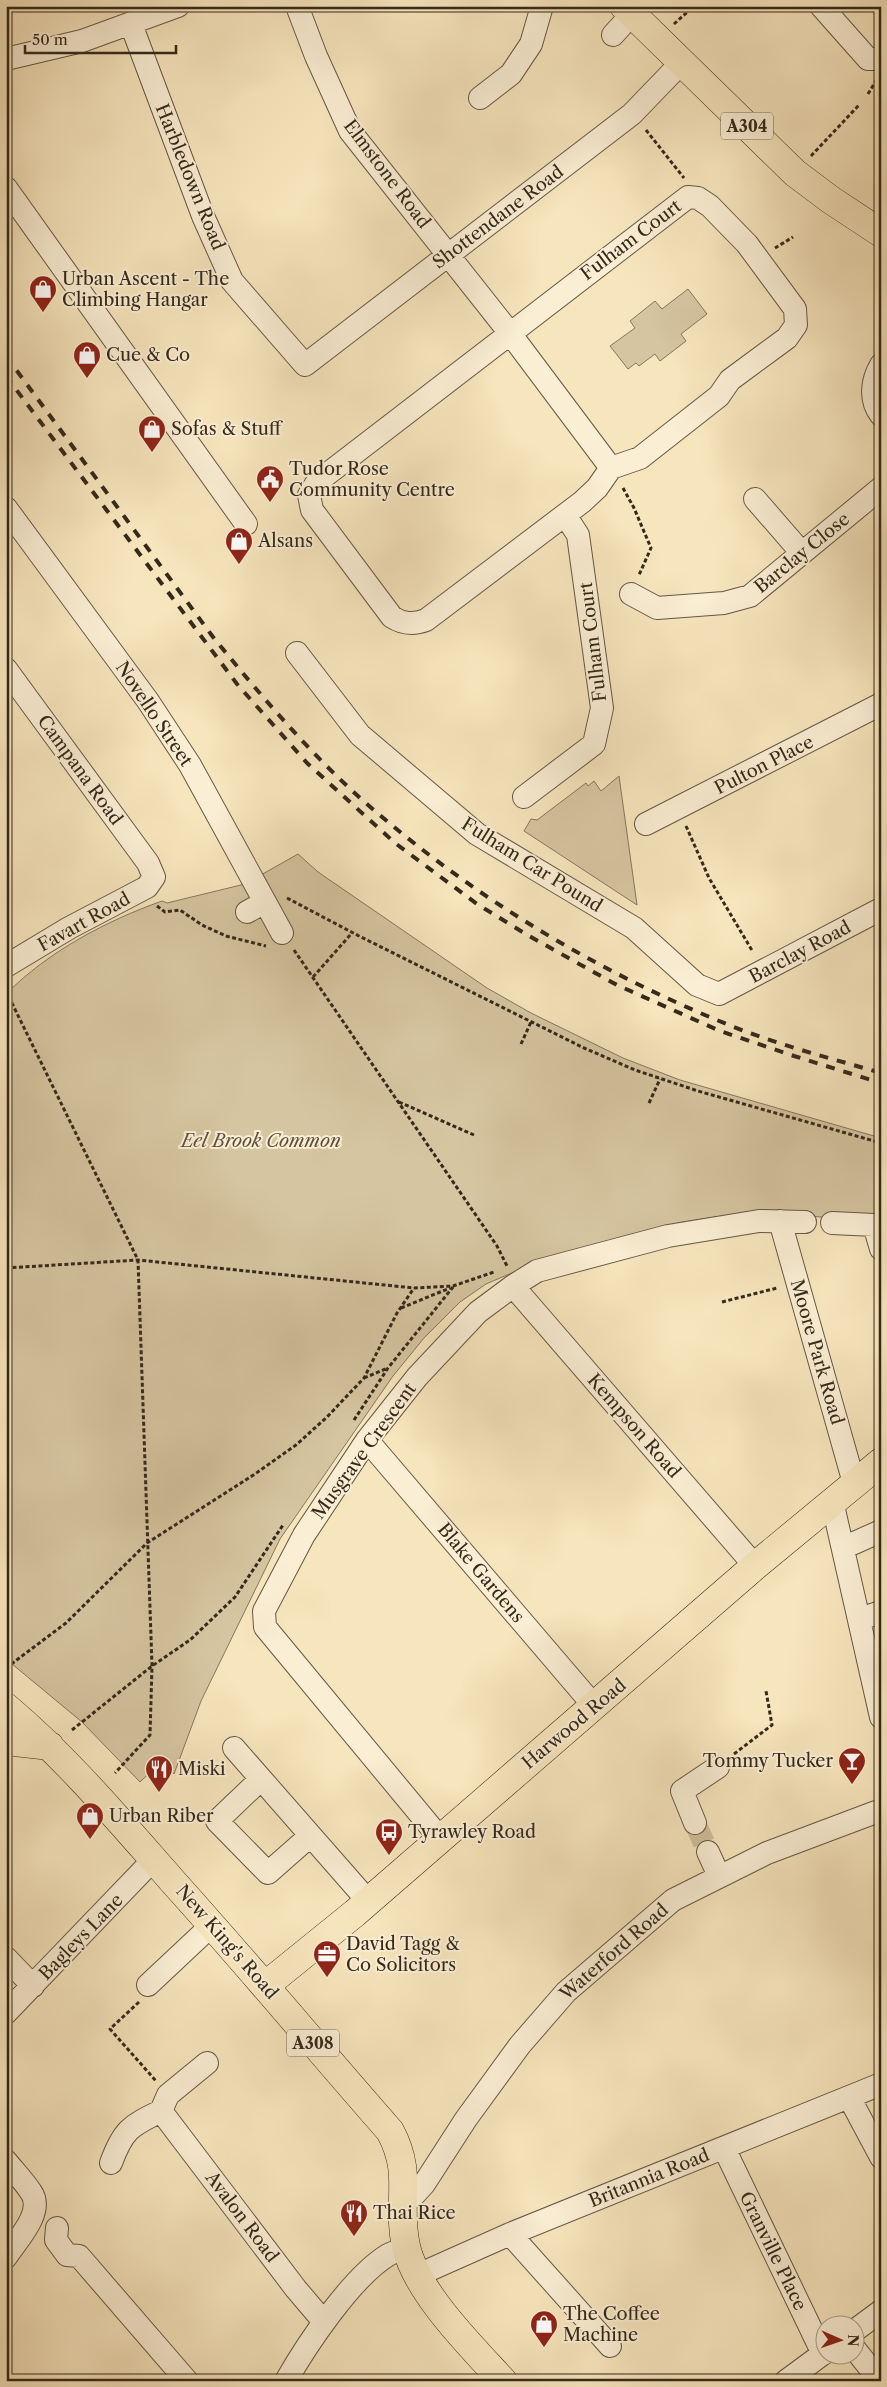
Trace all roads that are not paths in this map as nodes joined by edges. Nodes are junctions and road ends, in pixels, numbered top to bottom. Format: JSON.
{"nodes":[{"id":1,"x":178,"y":6,"type":"edge"},
{"id":2,"x":298,"y":6,"type":"edge"},
{"id":3,"x":542,"y":6,"type":"edge"},
{"id":4,"x":821,"y":6,"type":"edge"},
{"id":5,"x":628,"y":10,"type":"edge"},
{"id":6,"x":131,"y":24,"type":"junction"},
{"id":7,"x":614,"y":35,"type":"dead end"},
{"id":8,"x":6,"y":59,"type":"edge"},
{"id":9,"x":881,"y":59,"type":"edge"},
{"id":10,"x":683,"y":61,"type":"junction"},
{"id":11,"x":480,"y":98,"type":"dead end"},
{"id":12,"x":6,"y":188,"type":"edge"},
{"id":13,"x":881,"y":233,"type":"edge"},
{"id":14,"x":448,"y":255,"type":"junction"},
{"id":15,"x":509,"y":332,"type":"junction"},
{"id":16,"x":305,"y":365,"type":"joint"},
{"id":17,"x":881,"y":365,"type":"edge"},
{"id":18,"x":881,"y":414,"type":"edge"},
{"id":19,"x":611,"y":468,"type":"junction"},
{"id":20,"x":878,"y":496,"type":"edge"},
{"id":21,"x":755,"y":498,"type":"dead end"},
{"id":22,"x":6,"y":508,"type":"edge"},
{"id":23,"x":566,"y":515,"type":"junction"},
{"id":24,"x":246,"y":524,"type":"dead end"},
{"id":25,"x":801,"y":552,"type":"junction"},
{"id":26,"x":631,"y":594,"type":"road end"},
{"id":27,"x":297,"y":653,"type":"dead end"},
{"id":28,"x":6,"y":669,"type":"edge"},
{"id":29,"x":881,"y":704,"type":"edge"},
{"id":30,"x":524,"y":798,"type":"dead end"},
{"id":31,"x":646,"y":824,"type":"dead end"},
{"id":32,"x":153,"y":872,"type":"joint"},
{"id":33,"x":881,"y":909,"type":"edge"},
{"id":34,"x":280,"y":943,"type":"road end"},
{"id":35,"x":6,"y":966,"type":"edge"},
{"id":36,"x":719,"y":994,"type":"joint"},
{"id":37,"x":780,"y":1222,"type":"junction"},
{"id":38,"x":805,"y":1222,"type":"dead end"},
{"id":39,"x":832,"y":1223,"type":"dead end"},
{"id":40,"x":881,"y":1249,"type":"edge"},
{"id":41,"x":510,"y":1277,"type":"junction"},
{"id":42,"x":367,"y":1440,"type":"junction"},
{"id":43,"x":881,"y":1462,"type":"edge"},
{"id":44,"x":854,"y":1483,"type":"junction"},
{"id":45,"x":832,"y":1501,"type":"junction"},
{"id":46,"x":881,"y":1531,"type":"edge"},
{"id":47,"x":843,"y":1548,"type":"junction"},
{"id":48,"x":755,"y":1566,"type":"junction"},
{"id":49,"x":870,"y":1616,"type":"edge"},
{"id":50,"x":6,"y":1707,"type":"edge"},
{"id":51,"x":595,"y":1707,"type":"junction"},
{"id":52,"x":881,"y":1717,"type":"edge"},
{"id":53,"x":6,"y":1741,"type":"edge"},
{"id":54,"x":50,"y":1746,"type":"junction"},
{"id":55,"x":234,"y":1748,"type":"dead end"},
{"id":56,"x":718,"y":1767,"type":"road end"},
{"id":57,"x":261,"y":1778,"type":"junction"},
{"id":58,"x":879,"y":1816,"type":"edge"},
{"id":59,"x":695,"y":1823,"type":"tunnel mouth"},
{"id":60,"x":310,"y":1836,"type":"junction"},
{"id":61,"x":440,"y":1837,"type":"junction"},
{"id":62,"x":708,"y":1852,"type":"tunnel mouth"},
{"id":63,"x":154,"y":1859,"type":"junction"},
{"id":64,"x":719,"y":1876,"type":"junction"},
{"id":65,"x":368,"y":1901,"type":"junction"},
{"id":66,"x":213,"y":1924,"type":"junction"},
{"id":67,"x":6,"y":1958,"type":"edge"},
{"id":68,"x":148,"y":1985,"type":"road end"},
{"id":69,"x":266,"y":1985,"type":"junction"},
{"id":70,"x":33,"y":1986,"type":"junction"},
{"id":71,"x":6,"y":2013,"type":"edge"},
{"id":72,"x":207,"y":2063,"type":"dead end"},
{"id":73,"x":881,"y":2084,"type":"edge"},
{"id":74,"x":849,"y":2097,"type":"junction"},
{"id":75,"x":165,"y":2103,"type":"junction"},
{"id":76,"x":724,"y":2148,"type":"junction"},
{"id":77,"x":881,"y":2156,"type":"edge"},
{"id":78,"x":6,"y":2162,"type":"edge"},
{"id":79,"x":111,"y":2164,"type":"dead end"},
{"id":80,"x":403,"y":2203,"type":"junction"},
{"id":81,"x":35,"y":2210,"type":"junction"},
{"id":82,"x":510,"y":2234,"type":"junction"},
{"id":83,"x":406,"y":2248,"type":"junction"},
{"id":84,"x":6,"y":2257,"type":"edge"},
{"id":85,"x":418,"y":2275,"type":"junction"},
{"id":86,"x":881,"y":2311,"type":"edge"},
{"id":87,"x":324,"y":2322,"type":"junction"},
{"id":88,"x":864,"y":2324,"type":"edge"},
{"id":89,"x":814,"y":2332,"type":"edge"},
{"id":90,"x":610,"y":2346,"type":"dead end"},
{"id":91,"x":814,"y":2360,"type":"edge"},
{"id":92,"x":864,"y":2361,"type":"edge"},
{"id":93,"x":187,"y":2381,"type":"edge"},
{"id":94,"x":286,"y":2381,"type":"edge"},
{"id":95,"x":503,"y":2381,"type":"edge"},
{"id":96,"x":786,"y":2381,"type":"edge"},
{"id":97,"x":880,"y":2381,"type":"edge"}],
"edges":[{"from":1,"to":6,"type":"street"},
{"from":2,"to":14,"type":"street","name":"Elmstone Road"},
{"from":3,"to":11,"type":"street"},
{"from":4,"to":9,"type":"street"},
{"from":5,"to":7,"type":"street"},
{"from":5,"to":10,"type":"main road","number":"A304"},
{"from":6,"to":8,"type":"street"},
{"from":6,"to":16,"type":"street","name":"Harbledown Road"},
{"from":10,"to":13,"type":"main road","number":"A304"},
{"from":10,"to":14,"type":"street","name":"Shottendane Road"},
{"from":12,"to":24,"type":"street"},
{"from":14,"to":15,"type":"street"},
{"from":14,"to":16,"type":"street","name":"Shottendane Road"},
{"from":15,"to":19,"type":"street"},
{"from":15,"to":19,"type":"street","name":"Fulham Court"},
{"from":15,"to":23,"type":"street","name":"Fulham Court"},
{"from":17,"to":18,"type":"street"},
{"from":19,"to":23,"type":"street","name":"Fulham Court"},
{"from":20,"to":25,"type":"street","name":"Barclay Close"},
{"from":21,"to":25,"type":"street"},
{"from":22,"to":34,"type":"street","name":"Novello Street"},
{"from":23,"to":30,"type":"street","name":"Fulham Court"},
{"from":25,"to":26,"type":"street","name":"Barclay Close"},
{"from":27,"to":36,"type":"street","name":"Fulham Car Pound"},
{"from":28,"to":32,"type":"street","name":"Campana Road"},
{"from":29,"to":31,"type":"street","name":"Pulton Place"},
{"from":32,"to":35,"type":"street","name":"Favart Road"},
{"from":33,"to":36,"type":"street","name":"Barclay Road"},
{"from":37,"to":38,"type":"street","name":"Musgrave Crescent"},
{"from":37,"to":41,"type":"street","name":"Musgrave Crescent"},
{"from":37,"to":44,"type":"street","name":"Moore Park Road"},
{"from":39,"to":40,"type":"street"},
{"from":41,"to":42,"type":"street","name":"Musgrave Crescent"},
{"from":41,"to":48,"type":"street","name":"Kempson Road"},
{"from":42,"to":51,"type":"street","name":"Blake Gardens"},
{"from":42,"to":61,"type":"street","name":"Musgrave Crescent"},
{"from":43,"to":44,"type":"main road","name":"Harwood Road"},
{"from":44,"to":45,"type":"main road","name":"Harwood Road"},
{"from":45,"to":47,"type":"street"},
{"from":45,"to":48,"type":"main road","name":"Harwood Road"},
{"from":46,"to":47,"type":"street"},
{"from":47,"to":49,"type":"street"},
{"from":48,"to":51,"type":"main road","name":"Harwood Road"},
{"from":49,"to":52,"type":"street"},
{"from":50,"to":54,"type":"main road","name":"New King's Road","number":"A308"},
{"from":51,"to":61,"type":"main road","name":"Harwood Road"},
{"from":53,"to":54,"type":"main road"},
{"from":54,"to":63,"type":"main road","name":"New King's Road","number":"A308"},
{"from":55,"to":57,"type":"street"},
{"from":56,"to":59,"type":"street"},
{"from":57,"to":60,"type":"street"},
{"from":57,"to":60,"type":"street"},
{"from":58,"to":64,"type":"street","name":"Waterford Road"},
{"from":60,"to":65,"type":"street"},
{"from":61,"to":65,"type":"main road","name":"Harwood Road"},
{"from":62,"to":64,"type":"street"},
{"from":63,"to":66,"type":"main road","name":"New King's Road","number":"A308"},
{"from":63,"to":70,"type":"street","name":"Bagleys Lane"},
{"from":64,"to":80,"type":"street","name":"Waterford Road"},
{"from":65,"to":69,"type":"main road","name":"Harwood Road"},
{"from":66,"to":68,"type":"street"},
{"from":66,"to":69,"type":"main road","name":"New King's Road","number":"A308"},
{"from":67,"to":70,"type":"street"},
{"from":69,"to":80,"type":"main road","name":"New King's Road","number":"A308"},
{"from":70,"to":71,"type":"street","name":"Bagleys Lane"},
{"from":72,"to":75,"type":"street"},
{"from":73,"to":74,"type":"street","name":"Britannia Road"},
{"from":74,"to":76,"type":"street","name":"Britannia Road"},
{"from":74,"to":77,"type":"street"},
{"from":75,"to":79,"type":"street"},
{"from":75,"to":87,"type":"street","name":"Avalon Road"},
{"from":76,"to":82,"type":"street","name":"Britannia Road"},
{"from":76,"to":89,"type":"street","name":"Granville Place"},
{"from":78,"to":81,"type":"street"},
{"from":80,"to":83,"type":"main road","number":"A308"},
{"from":81,"to":84,"type":"street"},
{"from":81,"to":93,"type":"street"},
{"from":82,"to":85,"type":"street","name":"Britannia Road"},
{"from":82,"to":90,"type":"street"},
{"from":83,"to":85,"type":"main road","number":"A308"},
{"from":83,"to":87,"type":"street"},
{"from":85,"to":95,"type":"main road","number":"A308"},
{"from":86,"to":88,"type":"street"},
{"from":87,"to":94,"type":"street"},
{"from":91,"to":96,"type":"street"},
{"from":92,"to":97,"type":"street"}]}
